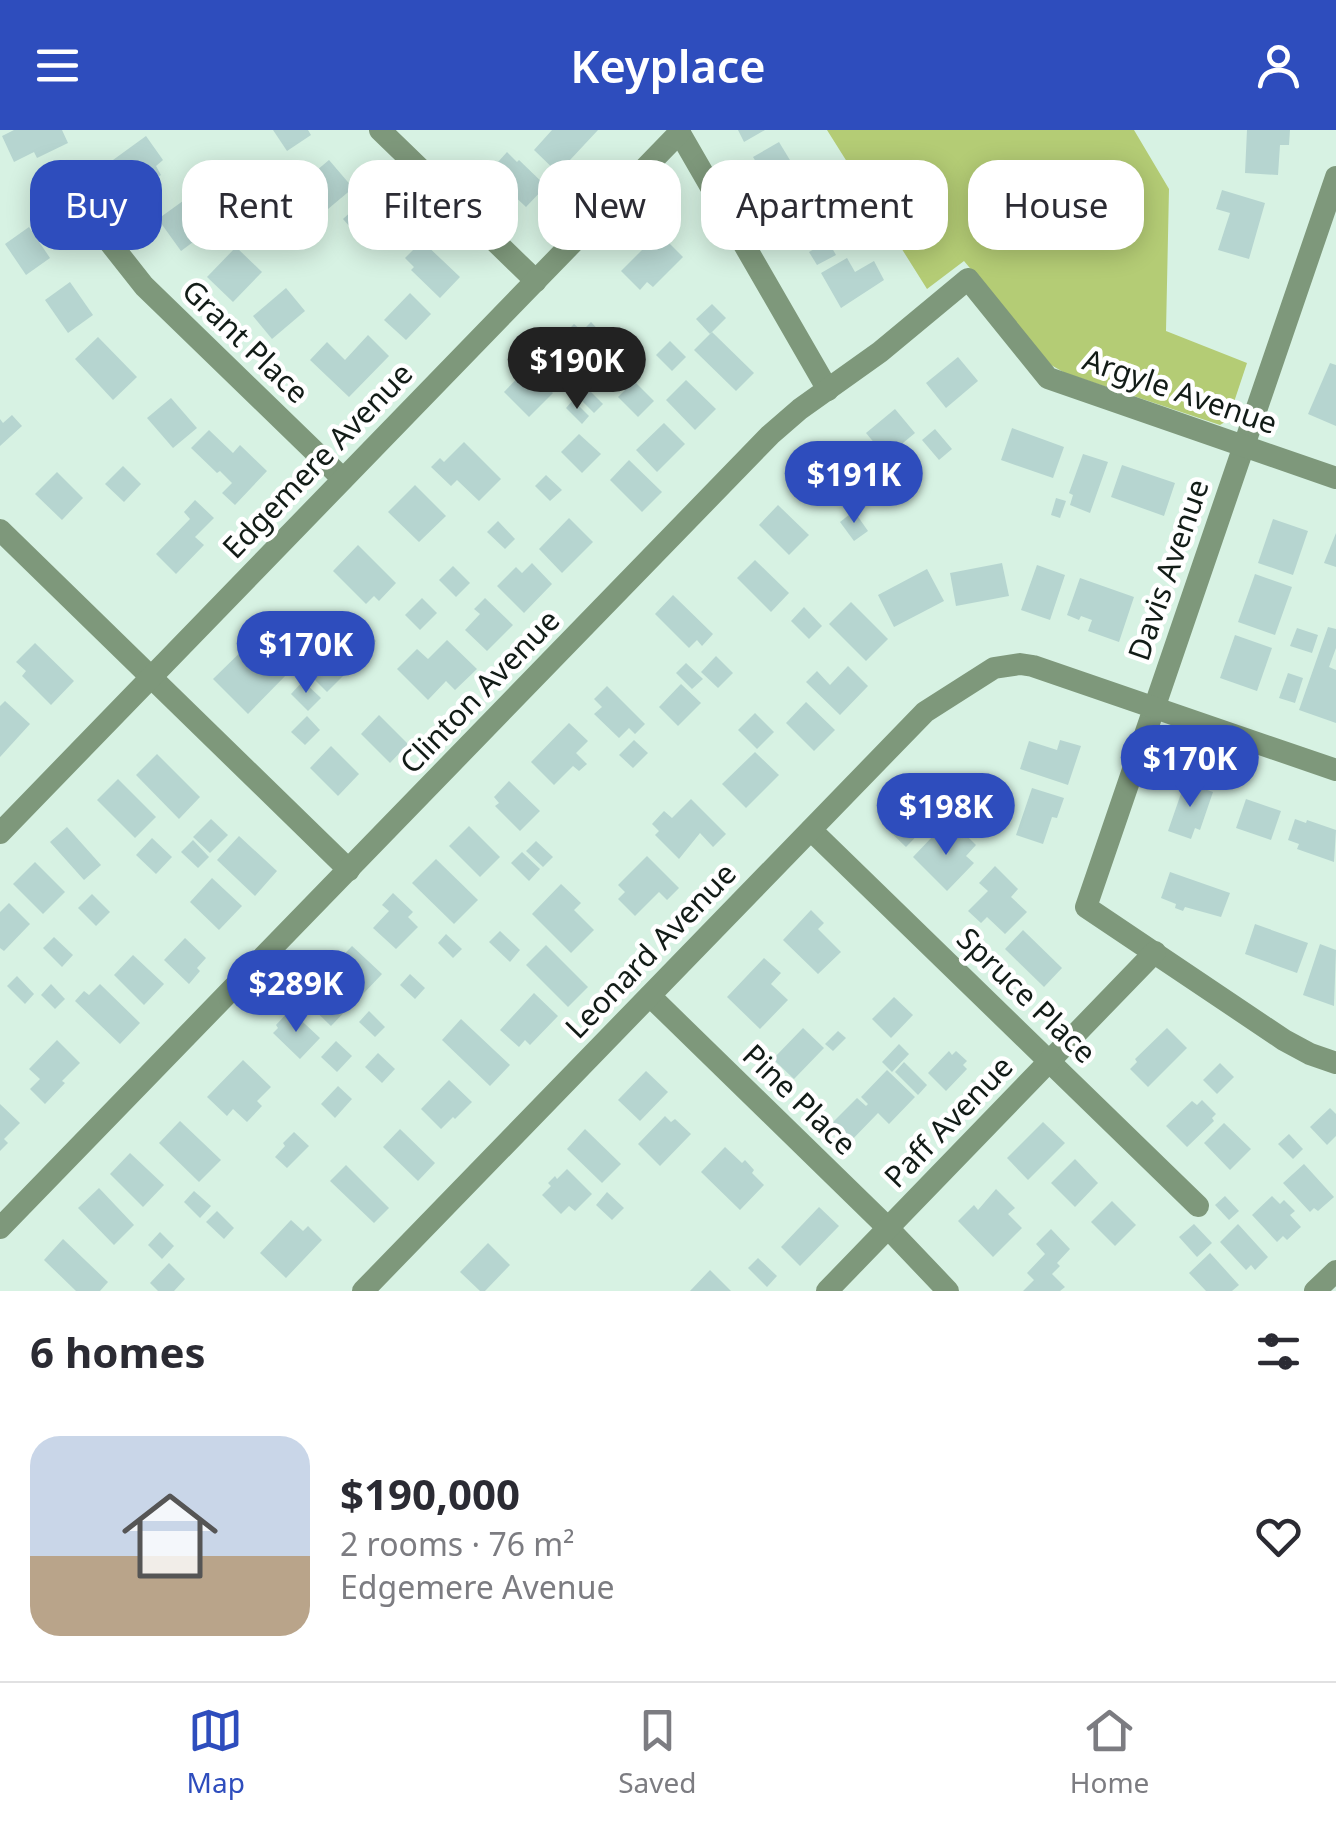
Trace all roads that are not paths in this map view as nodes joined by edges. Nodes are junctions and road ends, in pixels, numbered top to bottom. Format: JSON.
{"nodes":[{"id":1,"x":380,"y":130,"type":"edge"},
{"id":2,"x":679,"y":131,"type":"edge"},
{"id":3,"x":1336,"y":176,"type":"edge"},
{"id":4,"x":116,"y":250,"type":"edge"},
{"id":5,"x":536,"y":280,"type":"junction"},
{"id":6,"x":1019,"y":342,"type":"joint"},
{"id":7,"x":828,"y":390,"type":"junction"},
{"id":8,"x":1243,"y":446,"type":"junction"},
{"id":9,"x":1336,"y":478,"type":"edge"},
{"id":10,"x":343,"y":479,"type":"junction"},
{"id":11,"x":0,"y":530,"type":"edge"},
{"id":12,"x":151,"y":677,"type":"junction"},
{"id":13,"x":1153,"y":708,"type":"junction"},
{"id":14,"x":1336,"y":770,"type":"edge"},
{"id":15,"x":811,"y":830,"type":"junction"},
{"id":16,"x":0,"y":832,"type":"edge"},
{"id":17,"x":349,"y":870,"type":"junction"},
{"id":18,"x":1155,"y":952,"type":"junction"},
{"id":19,"x":650,"y":996,"type":"junction"},
{"id":20,"x":1050,"y":1061,"type":"junction"},
{"id":21,"x":1336,"y":1063,"type":"edge"},
{"id":22,"x":1198,"y":1206,"type":"dead end"},
{"id":23,"x":0,"y":1228,"type":"edge"},
{"id":24,"x":888,"y":1228,"type":"junction"},
{"id":25,"x":1336,"y":1271,"type":"edge"},
{"id":26,"x":363,"y":1291,"type":"edge"},
{"id":27,"x":827,"y":1291,"type":"edge"},
{"id":28,"x":948,"y":1291,"type":"edge"},
{"id":29,"x":1314,"y":1291,"type":"edge"}],
"edges":[{"from":1,"to":5,"type":"street"},
{"from":2,"to":5,"type":"street","name":"Edgemere Avenue"},
{"from":2,"to":7,"type":"street"},
{"from":3,"to":8,"type":"street","name":"Davis Avenue"},
{"from":4,"to":10,"type":"street","name":"Grant Place"},
{"from":5,"to":10,"type":"street","name":"Edgemere Avenue"},
{"from":6,"to":7,"type":"street","name":"Clinton Avenue"},
{"from":6,"to":8,"type":"street","name":"Argyle Avenue"},
{"from":7,"to":17,"type":"street","name":"Clinton Avenue"},
{"from":8,"to":9,"type":"street","name":"Argyle Avenue"},
{"from":8,"to":13,"type":"street","name":"Davis Avenue"},
{"from":10,"to":12,"type":"street","name":"Edgemere Avenue"},
{"from":11,"to":12,"type":"street"},
{"from":12,"to":16,"type":"street","name":"Edgemere Avenue"},
{"from":12,"to":17,"type":"street"},
{"from":13,"to":14,"type":"street"},
{"from":13,"to":15,"type":"street","name":"Leonard Avenue"},
{"from":13,"to":18,"type":"street","name":"Davis Avenue"},
{"from":15,"to":19,"type":"street","name":"Leonard Avenue"},
{"from":15,"to":20,"type":"street","name":"Spruce Place"},
{"from":17,"to":23,"type":"street","name":"Clinton Avenue"},
{"from":18,"to":20,"type":"street","name":"Paff Avenue"},
{"from":18,"to":21,"type":"street"},
{"from":19,"to":24,"type":"street","name":"Pine Place"},
{"from":19,"to":26,"type":"street","name":"Leonard Avenue"},
{"from":20,"to":22,"type":"street","name":"Spruce Place"},
{"from":20,"to":24,"type":"street","name":"Paff Avenue"},
{"from":24,"to":27,"type":"street","name":"Paff Avenue"},
{"from":24,"to":28,"type":"street","name":"Pine Place"},
{"from":25,"to":29,"type":"street"}]}
